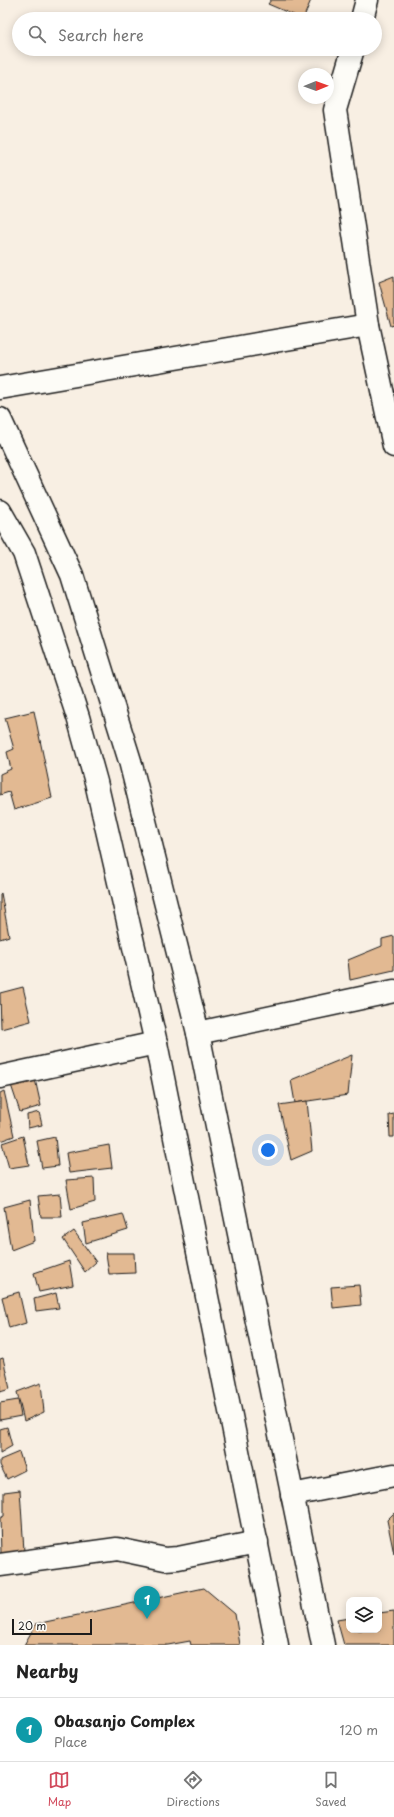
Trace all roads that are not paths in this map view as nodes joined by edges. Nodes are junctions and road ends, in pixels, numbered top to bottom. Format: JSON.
{"nodes":[{"id":1,"x":367,"y":0,"type":"edge"},
{"id":2,"x":364,"y":12,"type":"edge"},
{"id":3,"x":351,"y":56,"type":"edge"},
{"id":4,"x":368,"y":325,"type":"junction"},
{"id":5,"x":0,"y":388,"type":"edge"},
{"id":6,"x":0,"y":419,"type":"edge"},
{"id":7,"x":394,"y":446,"type":"edge"},
{"id":8,"x":0,"y":510,"type":"edge"},
{"id":9,"x":394,"y":991,"type":"edge"},
{"id":10,"x":198,"y":1033,"type":"junction"},
{"id":11,"x":156,"y":1043,"type":"junction"},
{"id":12,"x":0,"y":1077,"type":"edge"},
{"id":13,"x":394,"y":1475,"type":"edge"},
{"id":14,"x":292,"y":1495,"type":"junction"},
{"id":15,"x":256,"y":1542,"type":"junction"},
{"id":16,"x":0,"y":1565,"type":"edge"},
{"id":17,"x":276,"y":1645,"type":"edge"},
{"id":18,"x":322,"y":1645,"type":"edge"}],
"edges":[{"from":1,"to":2,"type":"street"},
{"from":3,"to":4,"type":"street"},
{"from":4,"to":5,"type":"street"},
{"from":4,"to":7,"type":"street"},
{"from":6,"to":10,"type":"street"},
{"from":8,"to":11,"type":"street"},
{"from":9,"to":10,"type":"street"},
{"from":10,"to":14,"type":"street"},
{"from":11,"to":12,"type":"street"},
{"from":11,"to":15,"type":"street"},
{"from":13,"to":14,"type":"street"},
{"from":14,"to":18,"type":"street"},
{"from":15,"to":16,"type":"street"},
{"from":15,"to":17,"type":"street"}]}
